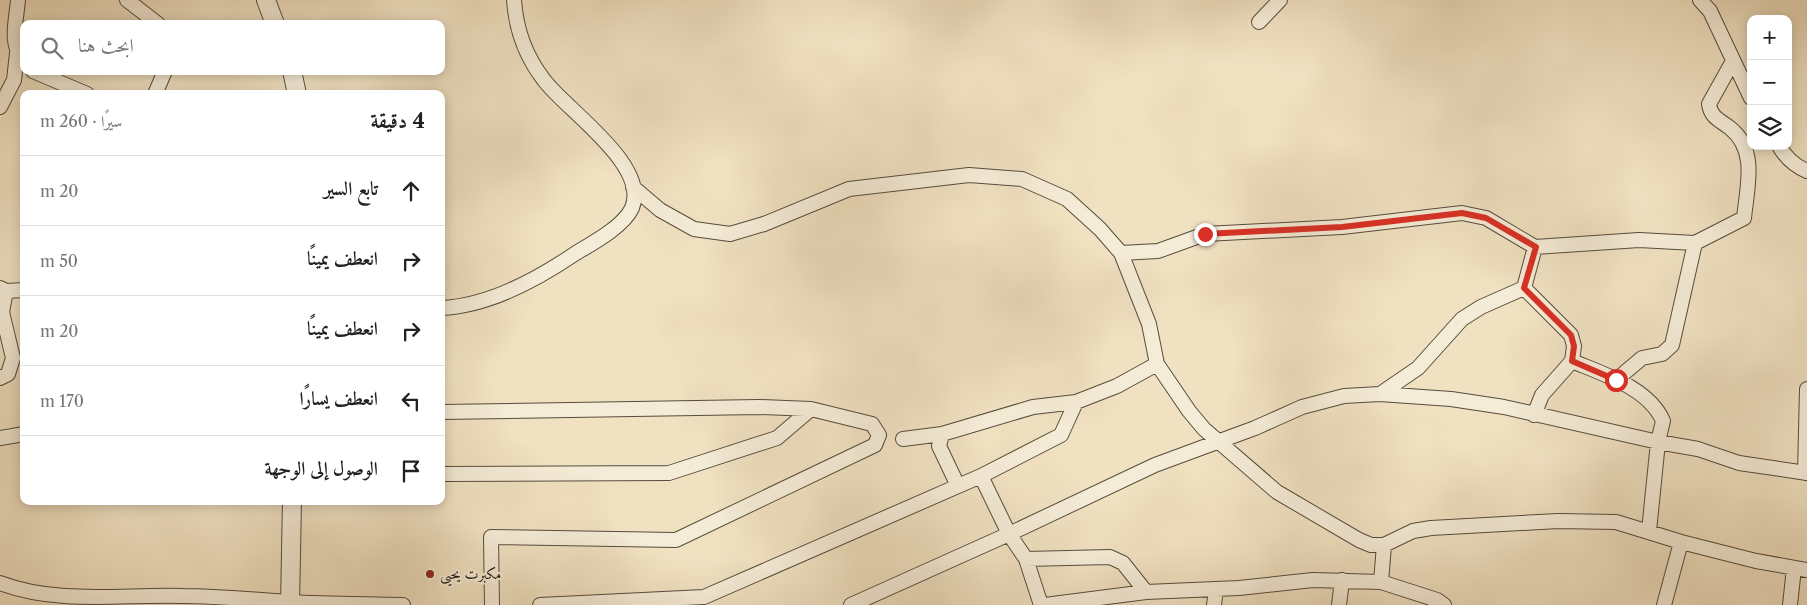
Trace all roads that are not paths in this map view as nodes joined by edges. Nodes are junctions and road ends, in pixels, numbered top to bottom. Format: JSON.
{"nodes":[{"id":1,"x":18,"y":0,"type":"edge"},
{"id":2,"x":127,"y":0,"type":"edge"},
{"id":3,"x":266,"y":0,"type":"edge"},
{"id":4,"x":514,"y":0,"type":"edge"},
{"id":5,"x":1280,"y":0,"type":"edge"},
{"id":6,"x":1700,"y":0,"type":"edge"},
{"id":7,"x":153,"y":20,"type":"edge"},
{"id":8,"x":274,"y":20,"type":"edge"},
{"id":9,"x":1259,"y":22,"type":"dead end"},
{"id":10,"x":20,"y":58,"type":"edge"},
{"id":11,"x":1733,"y":61,"type":"junction"},
{"id":12,"x":42,"y":75,"type":"edge"},
{"id":13,"x":163,"y":75,"type":"edge"},
{"id":14,"x":293,"y":75,"type":"edge"},
{"id":15,"x":78,"y":90,"type":"edge"},
{"id":16,"x":157,"y":90,"type":"edge"},
{"id":17,"x":296,"y":90,"type":"edge"},
{"id":18,"x":1747,"y":90,"type":"edge"},
{"id":19,"x":0,"y":107,"type":"edge"},
{"id":20,"x":1781,"y":150,"type":"edge"},
{"id":21,"x":1807,"y":171,"type":"edge"},
{"id":22,"x":633,"y":187,"type":"junction"},
{"id":23,"x":1696,"y":243,"type":"junction"},
{"id":24,"x":1536,"y":247,"type":"junction"},
{"id":25,"x":1121,"y":253,"type":"junction"},
{"id":26,"x":1524,"y":288,"type":"junction"},
{"id":27,"x":3,"y":289,"type":"edge"},
{"id":28,"x":20,"y":290,"type":"edge"},
{"id":29,"x":445,"y":307,"type":"edge"},
{"id":30,"x":1572,"y":361,"type":"junction"},
{"id":31,"x":1157,"y":364,"type":"junction"},
{"id":32,"x":0,"y":378,"type":"edge"},
{"id":33,"x":1616,"y":380,"type":"junction"},
{"id":34,"x":1807,"y":389,"type":"edge"},
{"id":35,"x":1380,"y":394,"type":"junction"},
{"id":36,"x":1076,"y":402,"type":"junction"},
{"id":37,"x":811,"y":409,"type":"junction"},
{"id":38,"x":445,"y":412,"type":"edge"},
{"id":39,"x":1534,"y":415,"type":"junction"},
{"id":40,"x":942,"y":434,"type":"junction"},
{"id":41,"x":20,"y":435,"type":"edge"},
{"id":42,"x":0,"y":438,"type":"edge"},
{"id":43,"x":903,"y":439,"type":"dead end"},
{"id":44,"x":1220,"y":442,"type":"junction"},
{"id":45,"x":1658,"y":442,"type":"junction"},
{"id":46,"x":1806,"y":473,"type":"edge"},
{"id":47,"x":445,"y":474,"type":"edge"},
{"id":48,"x":981,"y":476,"type":"junction"},
{"id":49,"x":958,"y":486,"type":"junction"},
{"id":50,"x":292,"y":505,"type":"edge"},
{"id":51,"x":1649,"y":531,"type":"junction"},
{"id":52,"x":1010,"y":534,"type":"junction"},
{"id":53,"x":1681,"y":542,"type":"junction"},
{"id":54,"x":1384,"y":545,"type":"junction"},
{"id":55,"x":1026,"y":559,"type":"junction"},
{"id":56,"x":1800,"y":569,"type":"edge"},
{"id":57,"x":1342,"y":580,"type":"junction"},
{"id":58,"x":1381,"y":582,"type":"junction"},
{"id":59,"x":0,"y":584,"type":"edge"},
{"id":60,"x":1216,"y":589,"type":"junction"},
{"id":61,"x":1146,"y":592,"type":"junction"},
{"id":62,"x":1411,"y":598,"type":"edge"},
{"id":63,"x":182,"y":600,"type":"edge"},
{"id":64,"x":67,"y":602,"type":"edge"},
{"id":65,"x":290,"y":604,"type":"edge"},
{"id":66,"x":403,"y":605,"type":"edge"},
{"id":67,"x":492,"y":605,"type":"edge"},
{"id":68,"x":540,"y":605,"type":"edge"},
{"id":69,"x":851,"y":605,"type":"edge"},
{"id":70,"x":1041,"y":605,"type":"edge"},
{"id":71,"x":1045,"y":605,"type":"edge"},
{"id":72,"x":1214,"y":605,"type":"edge"},
{"id":73,"x":1339,"y":605,"type":"edge"},
{"id":74,"x":1444,"y":605,"type":"edge"},
{"id":75,"x":1664,"y":605,"type":"edge"},
{"id":76,"x":1790,"y":605,"type":"edge"}],
"edges":[{"from":1,"to":10,"type":"street"},
{"from":2,"to":7,"type":"street"},
{"from":3,"to":8,"type":"street"},
{"from":4,"to":22,"type":"street"},
{"from":5,"to":9,"type":"street"},
{"from":6,"to":11,"type":"street"},
{"from":10,"to":19,"type":"street"},
{"from":11,"to":18,"type":"street"},
{"from":11,"to":23,"type":"street"},
{"from":12,"to":15,"type":"street"},
{"from":13,"to":16,"type":"street"},
{"from":14,"to":17,"type":"street"},
{"from":20,"to":21,"type":"street"},
{"from":22,"to":25,"type":"street"},
{"from":22,"to":29,"type":"street"},
{"from":23,"to":24,"type":"street"},
{"from":23,"to":33,"type":"street"},
{"from":24,"to":25,"type":"street"},
{"from":24,"to":26,"type":"street"},
{"from":25,"to":31,"type":"street"},
{"from":26,"to":30,"type":"street"},
{"from":26,"to":35,"type":"street"},
{"from":27,"to":28,"type":"street"},
{"from":27,"to":32,"type":"street"},
{"from":30,"to":33,"type":"street"},
{"from":30,"to":39,"type":"street"},
{"from":31,"to":36,"type":"street"},
{"from":31,"to":44,"type":"street"},
{"from":33,"to":45,"type":"street"},
{"from":34,"to":46,"type":"street"},
{"from":35,"to":39,"type":"street"},
{"from":35,"to":44,"type":"street"},
{"from":36,"to":40,"type":"street"},
{"from":36,"to":48,"type":"street"},
{"from":37,"to":38,"type":"street"},
{"from":37,"to":47,"type":"street"},
{"from":37,"to":67,"type":"street"},
{"from":39,"to":45,"type":"street"},
{"from":40,"to":43,"type":"street"},
{"from":40,"to":49,"type":"street"},
{"from":41,"to":42,"type":"street"},
{"from":44,"to":52,"type":"street"},
{"from":44,"to":54,"type":"street"},
{"from":45,"to":46,"type":"street"},
{"from":45,"to":51,"type":"street"},
{"from":48,"to":49,"type":"street"},
{"from":48,"to":52,"type":"street"},
{"from":49,"to":68,"type":"street"},
{"from":50,"to":65,"type":"street"},
{"from":51,"to":53,"type":"street"},
{"from":51,"to":54,"type":"street"},
{"from":52,"to":55,"type":"street"},
{"from":52,"to":69,"type":"street"},
{"from":53,"to":56,"type":"street"},
{"from":53,"to":75,"type":"street"},
{"from":54,"to":58,"type":"street"},
{"from":55,"to":61,"type":"street"},
{"from":55,"to":70,"type":"street"},
{"from":56,"to":76,"type":"street"},
{"from":57,"to":58,"type":"street"},
{"from":57,"to":60,"type":"street"},
{"from":57,"to":73,"type":"street"},
{"from":58,"to":62,"type":"street"},
{"from":59,"to":64,"type":"street"},
{"from":60,"to":61,"type":"street"},
{"from":60,"to":72,"type":"street"},
{"from":61,"to":71,"type":"street"},
{"from":62,"to":74,"type":"street"},
{"from":63,"to":64,"type":"street"},
{"from":63,"to":65,"type":"street"},
{"from":65,"to":66,"type":"street"}]}
